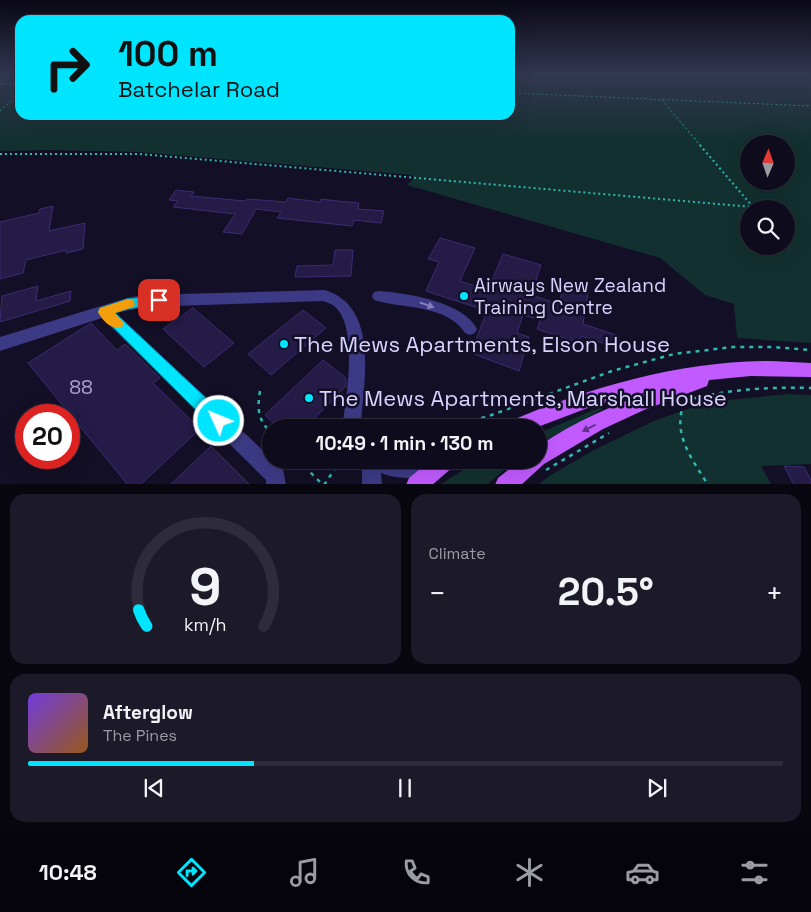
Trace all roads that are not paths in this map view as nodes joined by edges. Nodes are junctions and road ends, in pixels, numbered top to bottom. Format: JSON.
{"nodes":[{"id":1,"x":379,"y":296,"type":"dead end"},
{"id":2,"x":104,"y":312,"type":"junction"},
{"id":3,"x":470,"y":329,"type":"dead end"},
{"id":4,"x":0,"y":344,"type":"edge"},
{"id":5,"x":732,"y":370,"type":"junction"},
{"id":6,"x":811,"y":370,"type":"edge"},
{"id":7,"x":352,"y":419,"type":"edge"},
{"id":8,"x":539,"y":419,"type":"edge"},
{"id":9,"x":547,"y":456,"type":"edge"},
{"id":10,"x":372,"y":469,"type":"edge"},
{"id":11,"x":435,"y":469,"type":"edge"},
{"id":12,"x":529,"y":469,"type":"edge"},
{"id":13,"x":276,"y":484,"type":"edge"},
{"id":14,"x":372,"y":484,"type":"edge"},
{"id":15,"x":416,"y":484,"type":"edge"},
{"id":16,"x":505,"y":484,"type":"edge"}],
"edges":[{"from":1,"to":3,"type":"street","one_way":true},
{"from":2,"to":4,"type":"street"},
{"from":2,"to":7,"type":"street"},
{"from":2,"to":13,"type":"street"},
{"from":5,"to":6,"type":"main road"},
{"from":5,"to":8,"type":"main road"},
{"from":5,"to":9,"type":"main road","one_way":true},
{"from":10,"to":14,"type":"street"},
{"from":11,"to":15,"type":"main road"},
{"from":12,"to":16,"type":"main road"}]}
